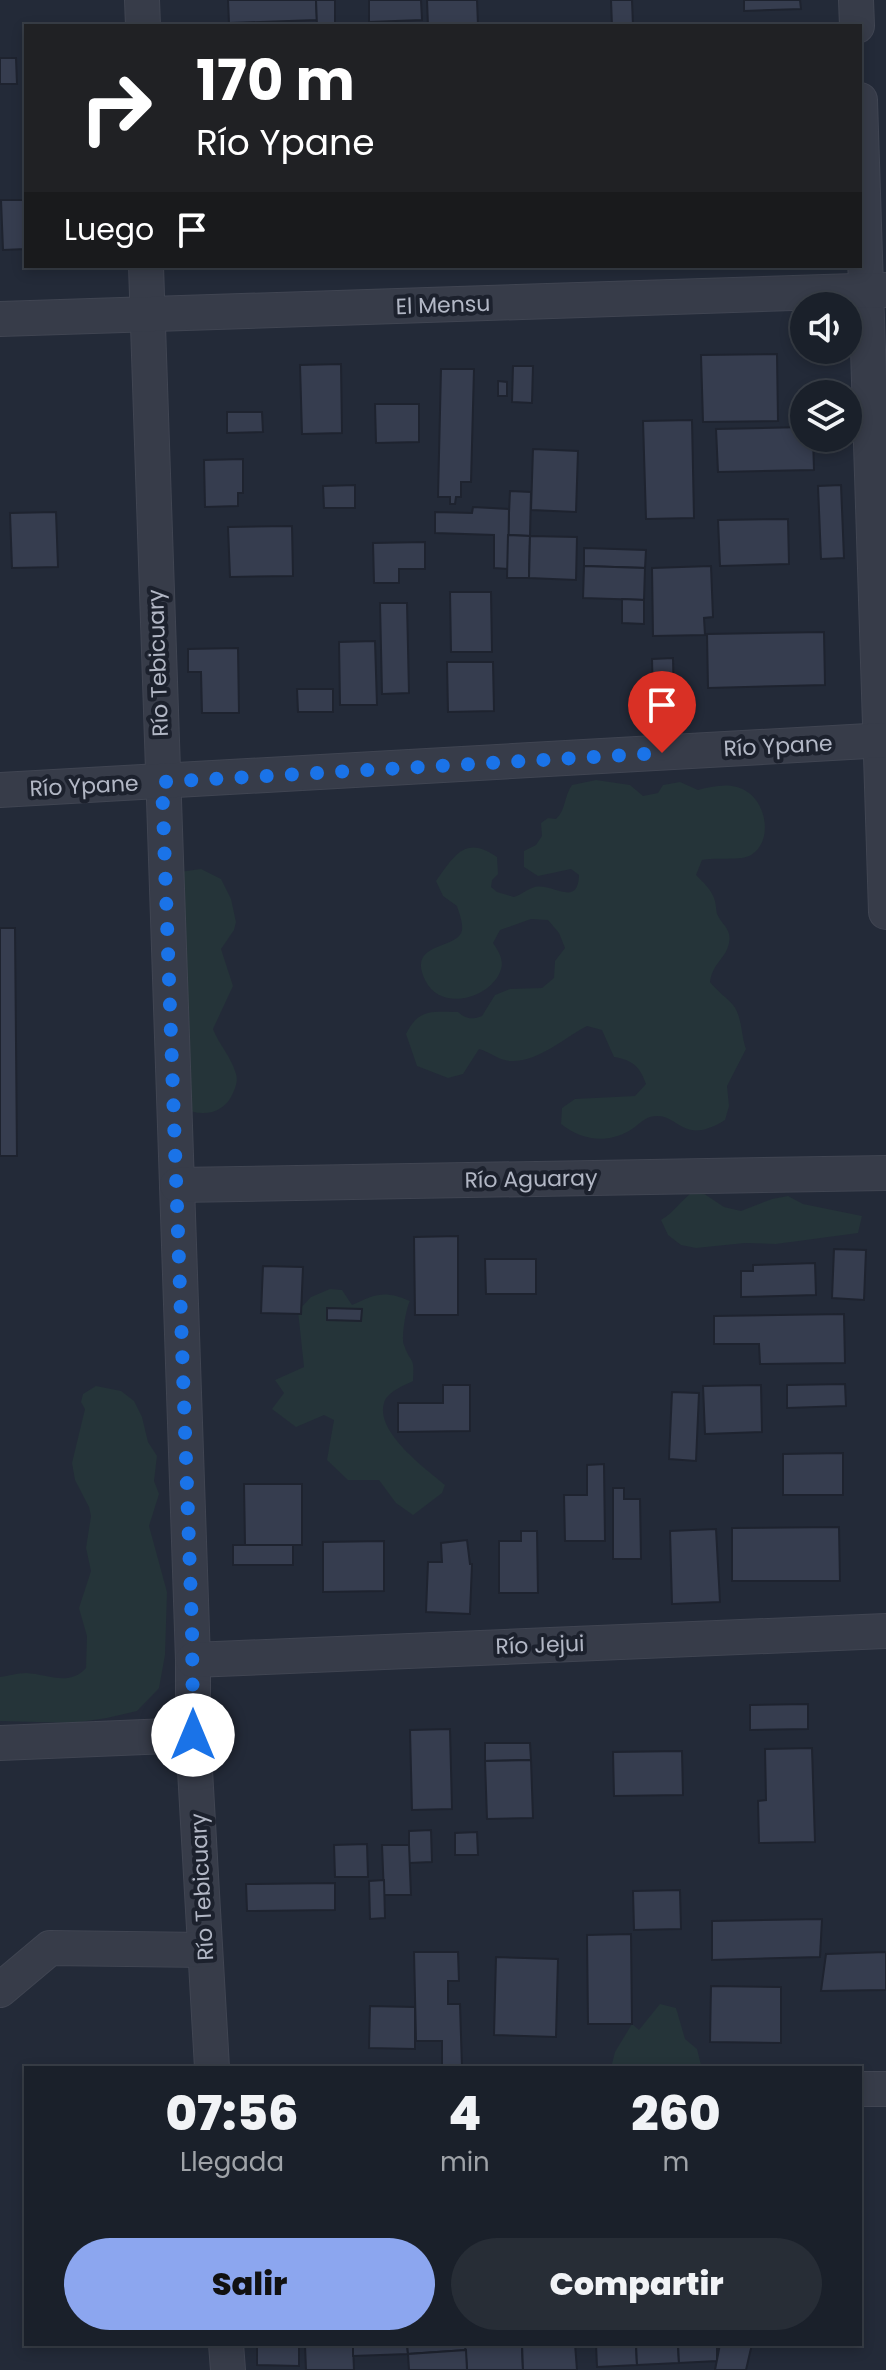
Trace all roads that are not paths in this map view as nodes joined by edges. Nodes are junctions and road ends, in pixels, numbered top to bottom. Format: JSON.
{"nodes":[{"id":1,"x":142,"y":0,"type":"edge"},
{"id":2,"x":856,"y":0,"type":"edge"},
{"id":3,"x":143,"y":24,"type":"edge"},
{"id":4,"x":857,"y":24,"type":"edge"},
{"id":5,"x":862,"y":122,"type":"edge"},
{"id":6,"x":146,"y":268,"type":"edge"},
{"id":7,"x":877,"y":290,"type":"edge"},
{"id":8,"x":147,"y":315,"type":"junction"},
{"id":9,"x":0,"y":319,"type":"edge"},
{"id":10,"x":883,"y":740,"type":"edge"},
{"id":11,"x":162,"y":782,"type":"junction"},
{"id":12,"x":0,"y":790,"type":"edge"},
{"id":13,"x":886,"y":912,"type":"edge"},
{"id":14,"x":886,"y":1173,"type":"edge"},
{"id":15,"x":177,"y":1185,"type":"junction"},
{"id":16,"x":886,"y":1631,"type":"edge"},
{"id":17,"x":193,"y":1660,"type":"junction"},
{"id":18,"x":193,"y":1735,"type":"junction"},
{"id":19,"x":0,"y":1743,"type":"edge"},
{"id":20,"x":205,"y":1950,"type":"junction"},
{"id":21,"x":0,"y":1990,"type":"edge"},
{"id":22,"x":212,"y":2066,"type":"edge"},
{"id":23,"x":862,"y":2089,"type":"edge"},
{"id":24,"x":886,"y":2089,"type":"edge"},
{"id":25,"x":226,"y":2346,"type":"edge"},
{"id":26,"x":228,"y":2370,"type":"edge"}],
"edges":[{"from":1,"to":3,"type":"street"},
{"from":2,"to":4,"type":"street"},
{"from":5,"to":7,"type":"street"},
{"from":6,"to":8,"type":"street","name":"Río Tebicuary"},
{"from":7,"to":8,"type":"street","name":"El Mensu"},
{"from":7,"to":10,"type":"street"},
{"from":8,"to":9,"type":"street","name":"El Mensu"},
{"from":8,"to":11,"type":"street","name":"Río Tebicuary"},
{"from":10,"to":11,"type":"street","name":"Río Ypane"},
{"from":10,"to":13,"type":"street"},
{"from":11,"to":12,"type":"street","name":"Río Ypane"},
{"from":11,"to":15,"type":"street","name":"Río Tebicuary"},
{"from":14,"to":15,"type":"street","name":"Río Aguaray"},
{"from":15,"to":17,"type":"street","name":"Río Tebicuary"},
{"from":16,"to":17,"type":"street","name":"Río Jejui"},
{"from":17,"to":18,"type":"street","name":"Río Tebicuary"},
{"from":18,"to":19,"type":"street"},
{"from":18,"to":20,"type":"street","name":"Río Tebicuary"},
{"from":20,"to":21,"type":"street"},
{"from":20,"to":22,"type":"street","name":"Río Tebicuary"},
{"from":23,"to":24,"type":"street"},
{"from":25,"to":26,"type":"street"}]}
